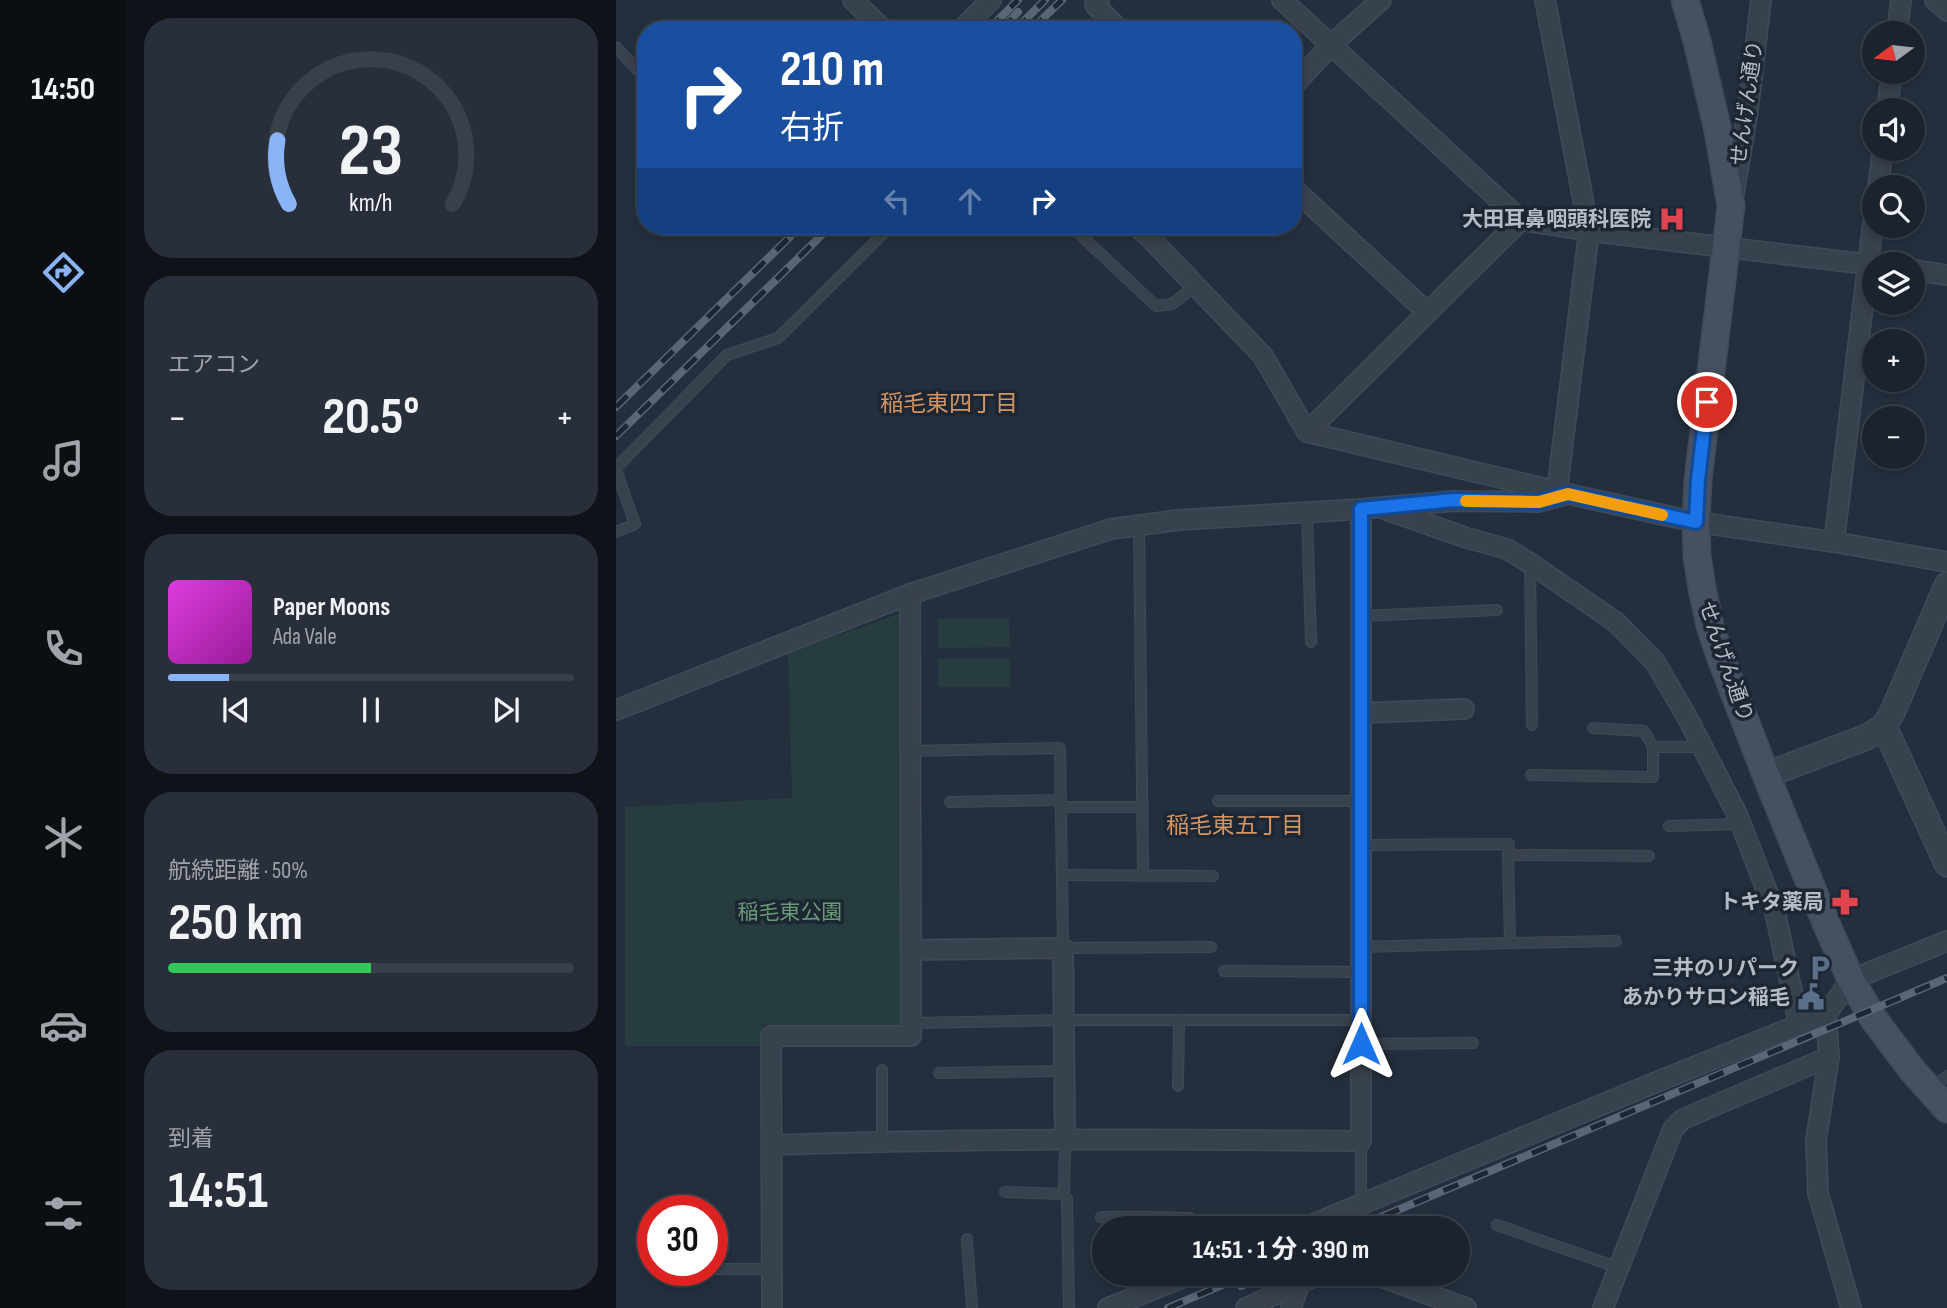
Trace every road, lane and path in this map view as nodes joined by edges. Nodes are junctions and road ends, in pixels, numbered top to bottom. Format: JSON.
{"nodes":[{"id":1,"x":991,"y":0,"type":"edge"},
{"id":2,"x":1099,"y":0,"type":"edge"},
{"id":3,"x":1282,"y":0,"type":"edge"},
{"id":4,"x":1381,"y":0,"type":"edge"},
{"id":5,"x":1545,"y":0,"type":"edge"},
{"id":6,"x":1685,"y":0,"type":"edge"},
{"id":7,"x":1761,"y":0,"type":"edge"},
{"id":8,"x":1901,"y":0,"type":"edge"},
{"id":9,"x":1935,"y":0,"type":"edge"},
{"id":10,"x":854,"y":1,"type":"edge"},
{"id":11,"x":1947,"y":11,"type":"edge"},
{"id":12,"x":875,"y":21,"type":"edge"},
{"id":13,"x":970,"y":21,"type":"edge"},
{"id":14,"x":1111,"y":21,"type":"edge"},
{"id":15,"x":1898,"y":21,"type":"edge"},
{"id":16,"x":1330,"y":46,"type":"junction"},
{"id":17,"x":616,"y":47,"type":"edge"},
{"id":18,"x":637,"y":69,"type":"edge"},
{"id":19,"x":1302,"y":76,"type":"edge"},
{"id":20,"x":1302,"y":196,"type":"edge"},
{"id":21,"x":1731,"y":206,"type":"junction"},
{"id":22,"x":1521,"y":220,"type":"junction"},
{"id":23,"x":1589,"y":231,"type":"junction"},
{"id":24,"x":882,"y":235,"type":"edge"},
{"id":25,"x":1081,"y":235,"type":"edge"},
{"id":26,"x":1145,"y":235,"type":"edge"},
{"id":27,"x":1726,"y":247,"type":"junction"},
{"id":28,"x":1862,"y":264,"type":"edge"},
{"id":29,"x":1925,"y":272,"type":"edge"},
{"id":30,"x":1947,"y":275,"type":"edge"},
{"id":31,"x":1195,"y":286,"type":"junction"},
{"id":32,"x":1427,"y":312,"type":"junction"},
{"id":33,"x":1864,"y":315,"type":"edge"},
{"id":34,"x":1307,"y":432,"type":"junction"},
{"id":35,"x":616,"y":469,"type":"edge"},
{"id":36,"x":1562,"y":493,"type":"junction"},
{"id":37,"x":1369,"y":508,"type":"junction"},
{"id":38,"x":1307,"y":512,"type":"junction"},
{"id":39,"x":1696,"y":522,"type":"junction"},
{"id":40,"x":1139,"y":524,"type":"junction"},
{"id":41,"x":616,"y":532,"type":"edge"},
{"id":42,"x":1834,"y":542,"type":"junction"},
{"id":43,"x":1947,"y":562,"type":"edge"},
{"id":44,"x":1530,"y":563,"type":"junction"},
{"id":45,"x":1947,"y":585,"type":"edge"},
{"id":46,"x":910,"y":594,"type":"junction"},
{"id":47,"x":1497,"y":610,"type":"dead end"},
{"id":48,"x":1361,"y":615,"type":"junction"},
{"id":49,"x":1311,"y":642,"type":"dead end"},
{"id":50,"x":1464,"y":709,"type":"dead end"},
{"id":51,"x":616,"y":710,"type":"edge"},
{"id":52,"x":1360,"y":713,"type":"junction"},
{"id":53,"x":1532,"y":725,"type":"dead end"},
{"id":54,"x":1884,"y":726,"type":"junction"},
{"id":55,"x":1593,"y":728,"type":"dead end"},
{"id":56,"x":1653,"y":747,"type":"junction"},
{"id":57,"x":1703,"y":747,"type":"junction"},
{"id":58,"x":911,"y":751,"type":"junction"},
{"id":59,"x":1531,"y":775,"type":"dead end"},
{"id":60,"x":1766,"y":775,"type":"junction"},
{"id":61,"x":1218,"y":801,"type":"dead end"},
{"id":62,"x":1360,"y":801,"type":"junction"},
{"id":63,"x":950,"y":802,"type":"dead end"},
{"id":64,"x":1061,"y":803,"type":"junction"},
{"id":65,"x":1143,"y":807,"type":"junction"},
{"id":66,"x":1741,"y":824,"type":"junction"},
{"id":67,"x":1669,"y":826,"type":"dead end"},
{"id":68,"x":1360,"y":845,"type":"junction"},
{"id":69,"x":1508,"y":855,"type":"junction"},
{"id":70,"x":1649,"y":856,"type":"dead end"},
{"id":71,"x":1947,"y":864,"type":"edge"},
{"id":72,"x":1062,"y":875,"type":"junction"},
{"id":73,"x":1143,"y":875,"type":"junction"},
{"id":74,"x":1213,"y":876,"type":"dead end"},
{"id":75,"x":1947,"y":941,"type":"edge"},
{"id":76,"x":1616,"y":942,"type":"dead end"},
{"id":77,"x":1510,"y":943,"type":"junction"},
{"id":78,"x":1211,"y":947,"type":"dead end"},
{"id":79,"x":1360,"y":947,"type":"junction"},
{"id":80,"x":1063,"y":948,"type":"junction"},
{"id":81,"x":912,"y":950,"type":"junction"},
{"id":82,"x":1224,"y":971,"type":"dead end"},
{"id":83,"x":1360,"y":972,"type":"junction"},
{"id":84,"x":1851,"y":980,"type":"junction"},
{"id":85,"x":1826,"y":1014,"type":"junction"},
{"id":86,"x":1064,"y":1020,"type":"junction"},
{"id":87,"x":1179,"y":1020,"type":"junction"},
{"id":88,"x":1361,"y":1020,"type":"junction"},
{"id":89,"x":912,"y":1023,"type":"junction"},
{"id":90,"x":1799,"y":1024,"type":"junction"},
{"id":91,"x":1473,"y":1043,"type":"dead end"},
{"id":92,"x":1361,"y":1044,"type":"junction"},
{"id":93,"x":1829,"y":1057,"type":"junction"},
{"id":94,"x":882,"y":1070,"type":"dead end"},
{"id":95,"x":1064,"y":1071,"type":"junction"},
{"id":96,"x":939,"y":1073,"type":"dead end"},
{"id":97,"x":1938,"y":1083,"type":"edge"},
{"id":98,"x":1178,"y":1086,"type":"dead end"},
{"id":99,"x":1947,"y":1109,"type":"edge"},
{"id":100,"x":1065,"y":1138,"type":"junction"},
{"id":101,"x":882,"y":1141,"type":"junction"},
{"id":102,"x":1361,"y":1141,"type":"junction"},
{"id":103,"x":772,"y":1144,"type":"junction"},
{"id":104,"x":1005,"y":1192,"type":"dead end"},
{"id":105,"x":1064,"y":1194,"type":"junction"},
{"id":106,"x":1361,"y":1205,"type":"junction"},
{"id":107,"x":1336,"y":1216,"type":"edge"},
{"id":108,"x":1497,"y":1225,"type":"dead end"},
{"id":109,"x":967,"y":1239,"type":"dead end"},
{"id":110,"x":1619,"y":1268,"type":"junction"},
{"id":111,"x":728,"y":1269,"type":"edge"},
{"id":112,"x":772,"y":1269,"type":"junction"},
{"id":113,"x":1140,"y":1286,"type":"edge"},
{"id":114,"x":1297,"y":1286,"type":"edge"},
{"id":115,"x":1299,"y":1286,"type":"edge"},
{"id":116,"x":1401,"y":1286,"type":"edge"},
{"id":117,"x":1443,"y":1304,"type":"edge"},
{"id":118,"x":772,"y":1308,"type":"edge"},
{"id":119,"x":972,"y":1308,"type":"edge"},
{"id":120,"x":1069,"y":1308,"type":"edge"},
{"id":121,"x":1108,"y":1308,"type":"edge"},
{"id":122,"x":1246,"y":1308,"type":"edge"},
{"id":123,"x":1291,"y":1308,"type":"edge"},
{"id":124,"x":1466,"y":1308,"type":"edge"},
{"id":125,"x":1603,"y":1308,"type":"edge"},
{"id":126,"x":1851,"y":1308,"type":"edge"}],
"edges":[{"from":1,"to":13,"type":"street"},
{"from":2,"to":14,"type":"street"},
{"from":3,"to":16,"type":"street"},
{"from":4,"to":16,"type":"street"},
{"from":5,"to":23,"type":"street"},
{"from":6,"to":21,"type":"main road"},
{"from":7,"to":21,"type":"street","name":"せんげん通り"},
{"from":8,"to":15,"type":"street"},
{"from":9,"to":11,"type":"street"},
{"from":10,"to":12,"type":"street"},
{"from":16,"to":19,"type":"street"},
{"from":16,"to":22,"type":"street"},
{"from":17,"to":18,"type":"lane"},
{"from":20,"to":32,"type":"street"},
{"from":21,"to":27,"type":"main road","name":"せんげん通り"},
{"from":22,"to":23,"type":"street"},
{"from":22,"to":32,"type":"street"},
{"from":23,"to":27,"type":"street"},
{"from":23,"to":36,"type":"street"},
{"from":24,"to":35,"type":"lane"},
{"from":25,"to":31,"type":"lane"},
{"from":26,"to":31,"type":"street"},
{"from":27,"to":28,"type":"street"},
{"from":27,"to":39,"type":"main road","name":"せんげん通り"},
{"from":29,"to":30,"type":"street"},
{"from":31,"to":34,"type":"street"},
{"from":32,"to":34,"type":"street"},
{"from":33,"to":42,"type":"street"},
{"from":34,"to":36,"type":"street"},
{"from":35,"to":41,"type":"lane"},
{"from":36,"to":37,"type":"street"},
{"from":36,"to":39,"type":"street"},
{"from":37,"to":38,"type":"street"},
{"from":37,"to":44,"type":"street"},
{"from":37,"to":48,"type":"street"},
{"from":38,"to":40,"type":"street"},
{"from":38,"to":49,"type":"lane"},
{"from":39,"to":42,"type":"street"},
{"from":39,"to":60,"type":"main road","name":"せんげん通り"},
{"from":40,"to":46,"type":"street"},
{"from":40,"to":65,"type":"lane"},
{"from":42,"to":43,"type":"street"},
{"from":44,"to":53,"type":"lane"},
{"from":44,"to":57,"type":"street"},
{"from":45,"to":54,"type":"street"},
{"from":46,"to":51,"type":"street"},
{"from":46,"to":58,"type":"street"},
{"from":47,"to":48,"type":"lane"},
{"from":48,"to":52,"type":"street"},
{"from":50,"to":52,"type":"street"},
{"from":52,"to":62,"type":"street"},
{"from":54,"to":60,"type":"street"},
{"from":54,"to":71,"type":"street"},
{"from":55,"to":56,"type":"lane"},
{"from":56,"to":57,"type":"lane"},
{"from":56,"to":59,"type":"lane"},
{"from":57,"to":66,"type":"street"},
{"from":58,"to":64,"type":"lane"},
{"from":58,"to":81,"type":"street"},
{"from":60,"to":84,"type":"main road","name":"せんげん通り"},
{"from":61,"to":62,"type":"lane"},
{"from":62,"to":68,"type":"street"},
{"from":63,"to":64,"type":"lane"},
{"from":64,"to":65,"type":"lane"},
{"from":64,"to":72,"type":"lane"},
{"from":65,"to":73,"type":"lane"},
{"from":66,"to":67,"type":"lane"},
{"from":66,"to":90,"type":"street"},
{"from":68,"to":69,"type":"lane"},
{"from":68,"to":79,"type":"street"},
{"from":69,"to":70,"type":"lane"},
{"from":69,"to":77,"type":"lane"},
{"from":72,"to":73,"type":"lane"},
{"from":72,"to":80,"type":"lane"},
{"from":73,"to":74,"type":"lane"},
{"from":75,"to":84,"type":"street"},
{"from":76,"to":77,"type":"lane"},
{"from":77,"to":79,"type":"lane"},
{"from":78,"to":80,"type":"lane"},
{"from":79,"to":83,"type":"street"},
{"from":80,"to":81,"type":"street"},
{"from":80,"to":86,"type":"street"},
{"from":81,"to":89,"type":"street"},
{"from":82,"to":83,"type":"lane"},
{"from":83,"to":88,"type":"street"},
{"from":84,"to":85,"type":"street"},
{"from":84,"to":97,"type":"main road","name":"せんげん通り"},
{"from":85,"to":90,"type":"street"},
{"from":85,"to":93,"type":"street"},
{"from":86,"to":87,"type":"lane"},
{"from":86,"to":89,"type":"lane"},
{"from":86,"to":95,"type":"street"},
{"from":87,"to":88,"type":"lane"},
{"from":87,"to":98,"type":"lane"},
{"from":88,"to":92,"type":"street"},
{"from":89,"to":103,"type":"street"},
{"from":90,"to":106,"type":"street"},
{"from":91,"to":92,"type":"lane"},
{"from":92,"to":102,"type":"street"},
{"from":93,"to":110,"type":"street"},
{"from":93,"to":126,"type":"street"},
{"from":94,"to":101,"type":"lane"},
{"from":95,"to":96,"type":"lane"},
{"from":95,"to":100,"type":"street"},
{"from":97,"to":99,"type":"main road","name":"せんげん通り"},
{"from":100,"to":101,"type":"street"},
{"from":100,"to":102,"type":"street"},
{"from":100,"to":105,"type":"lane"},
{"from":101,"to":103,"type":"street"},
{"from":102,"to":106,"type":"lane"},
{"from":103,"to":112,"type":"street"},
{"from":104,"to":105,"type":"lane"},
{"from":105,"to":120,"type":"lane"},
{"from":106,"to":107,"type":"street"},
{"from":108,"to":110,"type":"lane"},
{"from":109,"to":119,"type":"lane"},
{"from":110,"to":125,"type":"street"},
{"from":111,"to":112,"type":"lane"},
{"from":112,"to":118,"type":"street"},
{"from":113,"to":121,"type":"street"},
{"from":114,"to":122,"type":"street"},
{"from":115,"to":123,"type":"street"},
{"from":116,"to":117,"type":"street"},
{"from":117,"to":124,"type":"street"}]}
